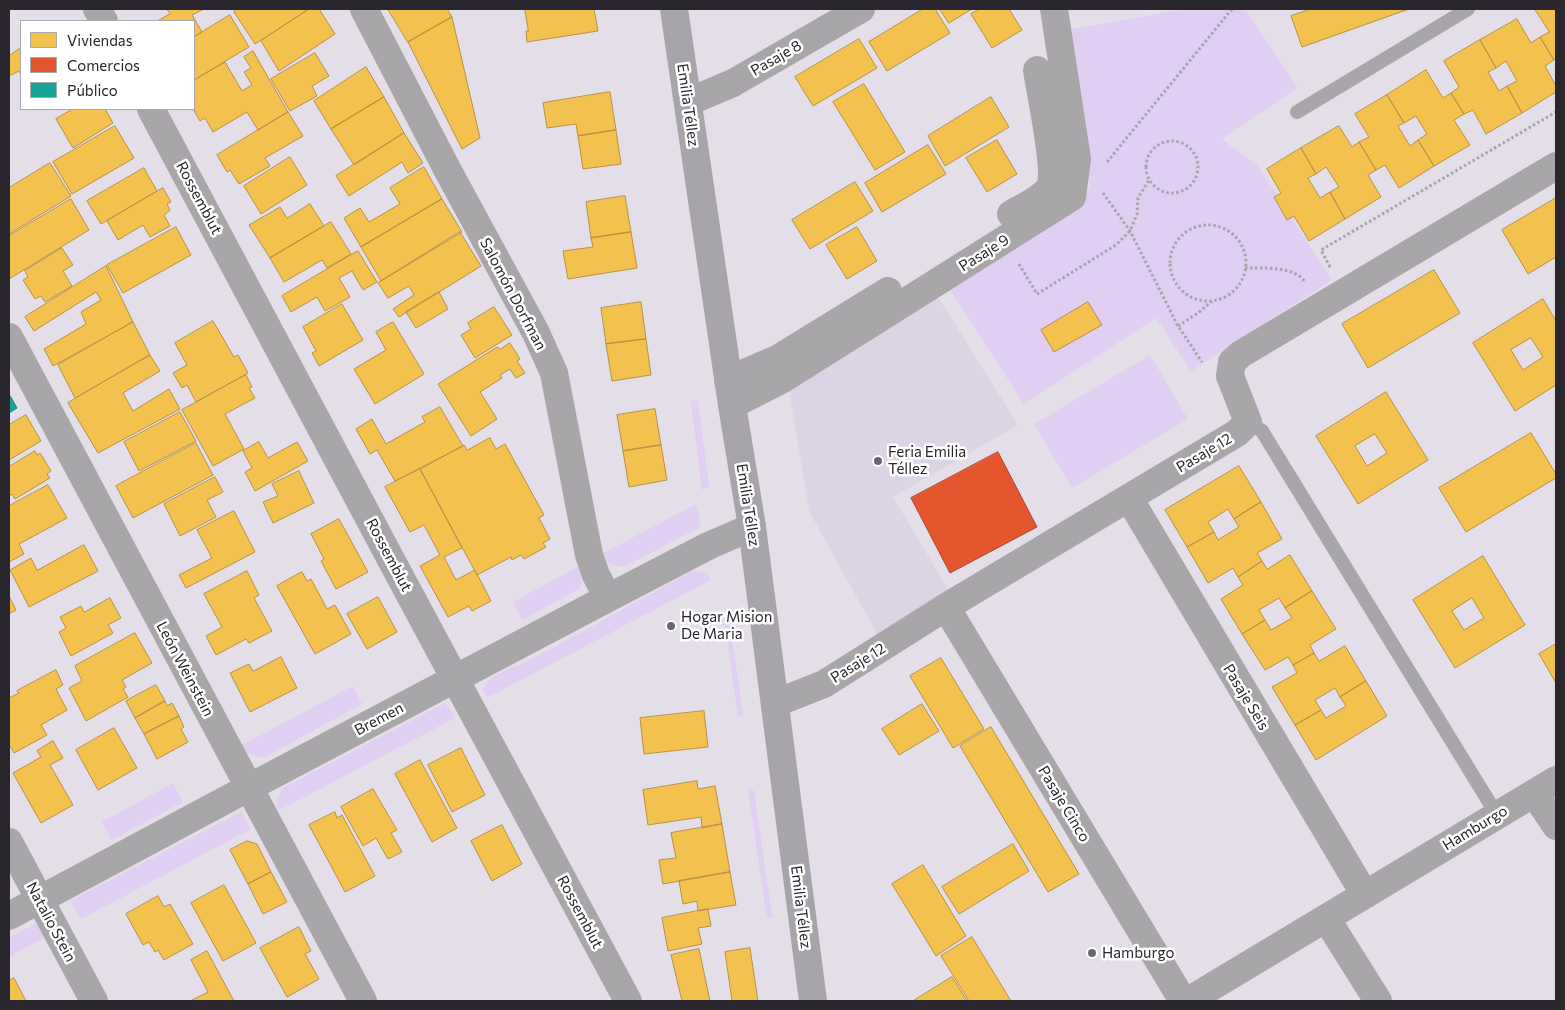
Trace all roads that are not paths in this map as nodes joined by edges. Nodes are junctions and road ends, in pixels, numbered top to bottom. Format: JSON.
{"nodes":[{"id":1,"x":364,"y":9,"type":"edge"},
{"id":2,"x":674,"y":9,"type":"edge"},
{"id":3,"x":861,"y":9,"type":"edge"},
{"id":4,"x":1054,"y":9,"type":"edge"},
{"id":5,"x":1468,"y":9,"type":"edge"},
{"id":6,"x":1037,"y":70,"type":"dead end"},
{"id":7,"x":688,"y":102,"type":"junction"},
{"id":8,"x":152,"y":110,"type":"edge"},
{"id":9,"x":1296,"y":112,"type":"dead end"},
{"id":10,"x":1556,"y":166,"type":"edge"},
{"id":11,"x":9,"y":337,"type":"edge"},
{"id":12,"x":730,"y":393,"type":"junction"},
{"id":13,"x":1248,"y":422,"type":"junction"},
{"id":14,"x":1129,"y":498,"type":"junction"},
{"id":15,"x":752,"y":527,"type":"junction"},
{"id":16,"x":608,"y":598,"type":"junction"},
{"id":17,"x":946,"y":607,"type":"junction"},
{"id":18,"x":454,"y":680,"type":"junction"},
{"id":19,"x":776,"y":703,"type":"junction"},
{"id":20,"x":1545,"y":787,"type":"edge"},
{"id":21,"x":248,"y":788,"type":"junction"},
{"id":22,"x":1497,"y":815,"type":"junction"},
{"id":23,"x":1556,"y":826,"type":"edge"},
{"id":24,"x":9,"y":842,"type":"edge"},
{"id":25,"x":1364,"y":895,"type":"junction"},
{"id":26,"x":40,"y":900,"type":"junction"},
{"id":27,"x":9,"y":916,"type":"edge"},
{"id":28,"x":1326,"y":918,"type":"junction"},
{"id":29,"x":814,"y":998,"type":"edge"},
{"id":30,"x":94,"y":1001,"type":"edge"},
{"id":31,"x":363,"y":1001,"type":"edge"},
{"id":32,"x":628,"y":1001,"type":"edge"},
{"id":33,"x":1182,"y":1001,"type":"edge"},
{"id":34,"x":1188,"y":1001,"type":"edge"},
{"id":35,"x":1378,"y":1001,"type":"edge"}],
"edges":[{"from":1,"to":16,"type":"street","name":"Salomón Dorfman"},
{"from":2,"to":7,"type":"street","name":"Emilia Téllez"},
{"from":3,"to":7,"type":"street","name":"Pasaje 8"},
{"from":4,"to":12,"type":"street","name":"Pasaje 9"},
{"from":5,"to":9,"type":"lane"},
{"from":6,"to":12,"type":"street"},
{"from":7,"to":12,"type":"street","name":"Emilia Téllez"},
{"from":8,"to":18,"type":"street","name":"Rossemblut"},
{"from":10,"to":13,"type":"street"},
{"from":11,"to":21,"type":"street","name":"León Weinstein"},
{"from":12,"to":15,"type":"street","name":"Emilia Téllez"},
{"from":13,"to":14,"type":"street","name":"Pasaje 12"},
{"from":13,"to":22,"type":"lane"},
{"from":14,"to":17,"type":"street","name":"Pasaje 12"},
{"from":14,"to":25,"type":"street","name":"Pasaje Seis"},
{"from":15,"to":16,"type":"street","name":"Bremen"},
{"from":15,"to":19,"type":"street","name":"Emilia Téllez"},
{"from":16,"to":18,"type":"street","name":"Bremen"},
{"from":17,"to":19,"type":"street","name":"Pasaje 12"},
{"from":17,"to":33,"type":"street","name":"Pasaje Cinco"},
{"from":18,"to":21,"type":"street","name":"Bremen"},
{"from":18,"to":32,"type":"street","name":"Rossemblut"},
{"from":19,"to":29,"type":"street","name":"Emilia Téllez"},
{"from":20,"to":22,"type":"street","name":"Hamburgo"},
{"from":20,"to":23,"type":"street"},
{"from":21,"to":26,"type":"street","name":"Bremen"},
{"from":21,"to":31,"type":"street","name":"León Weinstein"},
{"from":22,"to":25,"type":"street","name":"Hamburgo"},
{"from":24,"to":26,"type":"street","name":"Natalio Stein"},
{"from":25,"to":28,"type":"street","name":"Hamburgo"},
{"from":26,"to":27,"type":"street","name":"Bremen"},
{"from":26,"to":30,"type":"street","name":"Natalio Stein"},
{"from":28,"to":34,"type":"street","name":"Hamburgo"},
{"from":28,"to":35,"type":"street"}]}
